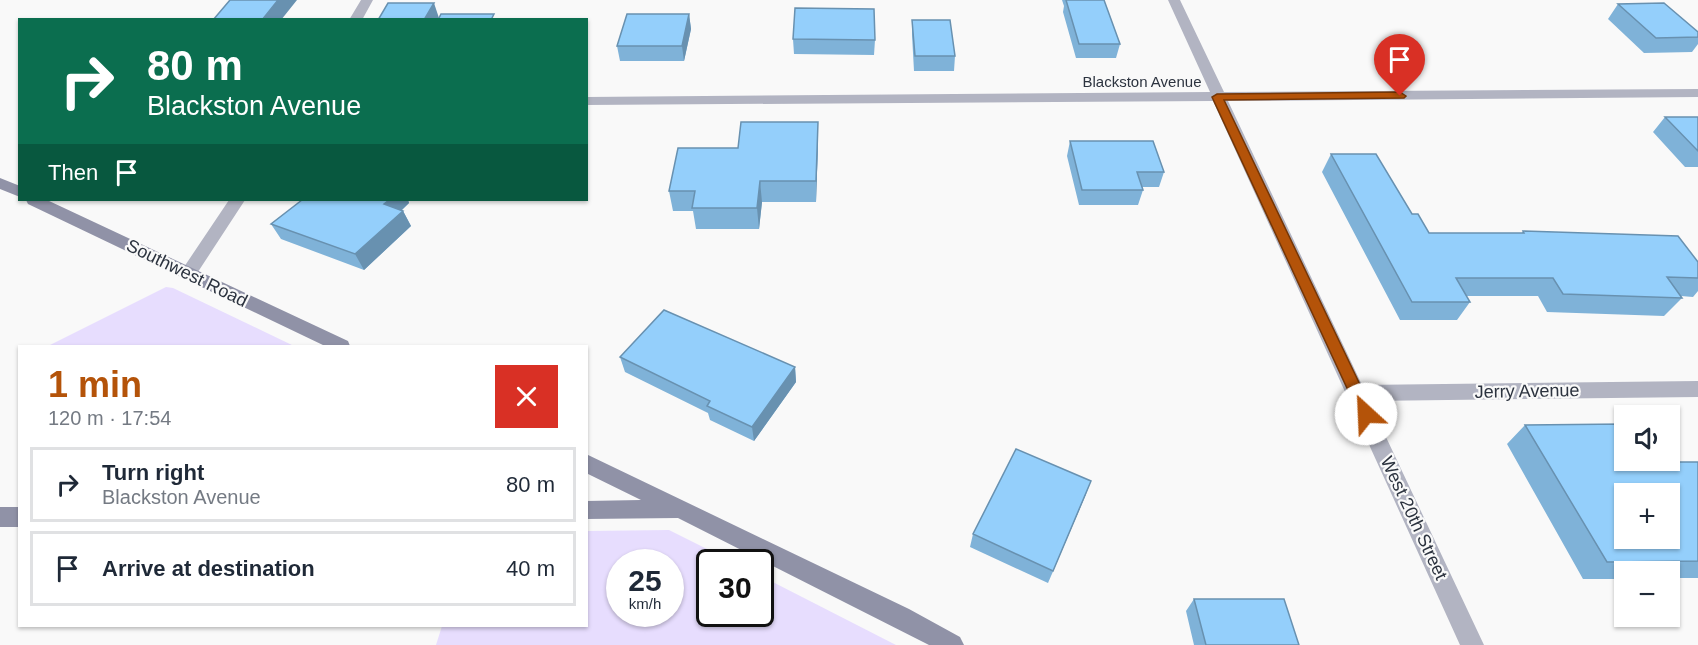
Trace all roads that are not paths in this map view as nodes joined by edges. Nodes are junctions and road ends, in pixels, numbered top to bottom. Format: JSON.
{"nodes":[{"id":1,"x":367,"y":0,"type":"edge"},
{"id":2,"x":1174,"y":0,"type":"edge"},
{"id":3,"x":356,"y":18,"type":"edge"},
{"id":4,"x":1698,"y":93,"type":"edge"},
{"id":5,"x":1217,"y":97,"type":"junction"},
{"id":6,"x":588,"y":100,"type":"edge"},
{"id":7,"x":0,"y":183,"type":"edge"},
{"id":8,"x":18,"y":191,"type":"edge"},
{"id":9,"x":36,"y":201,"type":"edge"},
{"id":10,"x":236,"y":201,"type":"edge"},
{"id":11,"x":188,"y":274,"type":"junction"},
{"id":12,"x":339,"y":345,"type":"edge"},
{"id":13,"x":1698,"y":389,"type":"edge"},
{"id":14,"x":1357,"y":393,"type":"junction"},
{"id":15,"x":588,"y":464,"type":"edge"},
{"id":16,"x":684,"y":509,"type":"junction"},
{"id":17,"x":588,"y":510,"type":"edge"},
{"id":18,"x":0,"y":517,"type":"edge"},
{"id":19,"x":18,"y":517,"type":"edge"},
{"id":20,"x":952,"y":645,"type":"edge"},
{"id":21,"x":1472,"y":645,"type":"edge"}],
"edges":[{"from":1,"to":3,"type":"street"},
{"from":2,"to":5,"type":"street","name":"West 20th Street"},
{"from":4,"to":5,"type":"street","name":"Blackston Avenue"},
{"from":5,"to":6,"type":"street","name":"Blackston Avenue"},
{"from":5,"to":14,"type":"street","name":"West 20th Street"},
{"from":7,"to":8,"type":"street"},
{"from":9,"to":11,"type":"street","name":"Southwest Road"},
{"from":10,"to":11,"type":"street"},
{"from":11,"to":12,"type":"street","name":"Southwest Road"},
{"from":13,"to":14,"type":"street","name":"Jerry Avenue"},
{"from":14,"to":21,"type":"street","name":"West 20th Street"},
{"from":15,"to":16,"type":"street"},
{"from":16,"to":17,"type":"street"},
{"from":16,"to":20,"type":"street"},
{"from":18,"to":19,"type":"street"}]}
